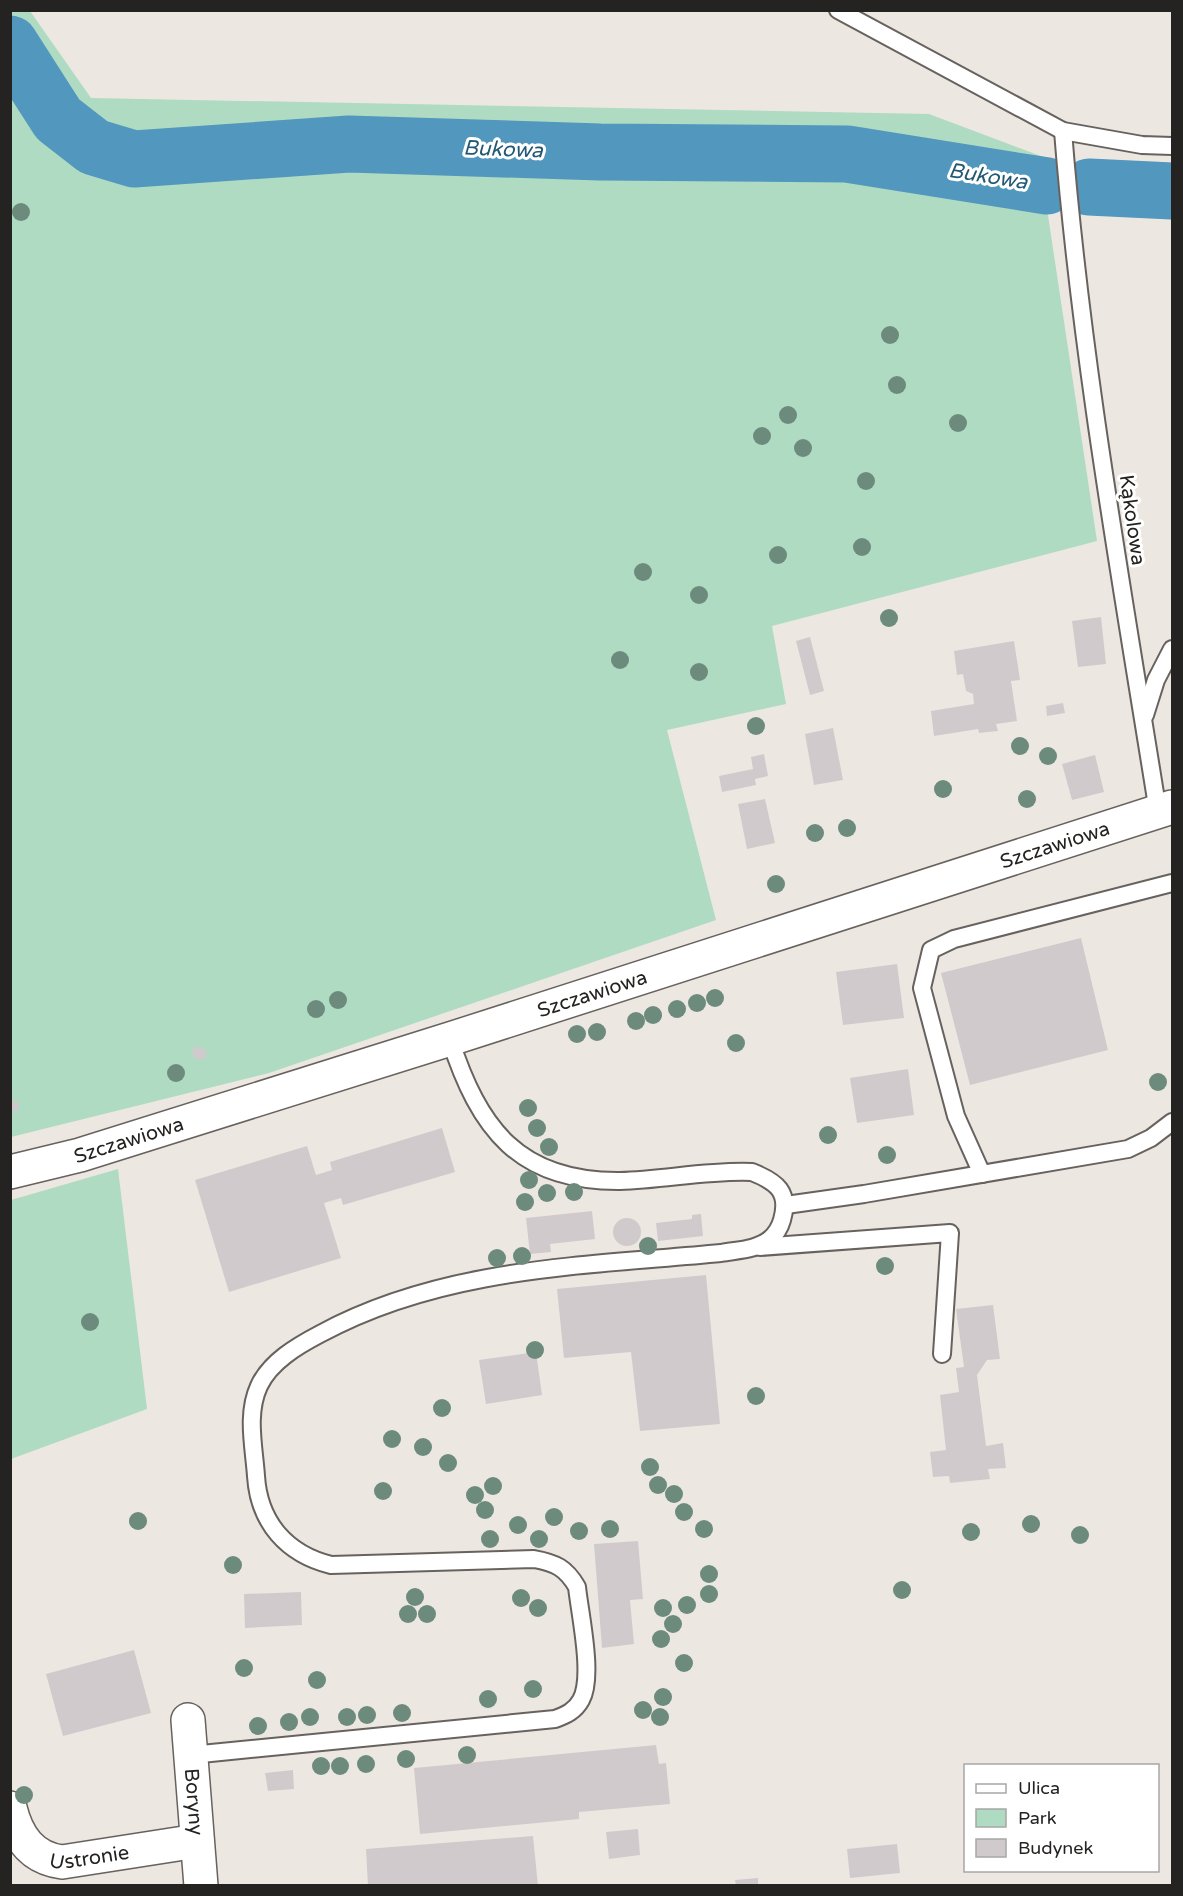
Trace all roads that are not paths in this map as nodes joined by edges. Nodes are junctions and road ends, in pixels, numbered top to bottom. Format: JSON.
{"nodes":[{"id":1,"x":838,"y":10,"type":"edge"},
{"id":2,"x":1063,"y":131,"type":"junction"},
{"id":3,"x":1173,"y":146,"type":"edge"},
{"id":4,"x":1173,"y":649,"type":"edge"},
{"id":5,"x":1143,"y":722,"type":"junction"},
{"id":6,"x":1165,"y":810,"type":"edge"},
{"id":7,"x":1173,"y":883,"type":"edge"},
{"id":8,"x":450,"y":1039,"type":"junction"},
{"id":9,"x":1173,"y":1122,"type":"edge"},
{"id":10,"x":10,"y":1172,"type":"edge"},
{"id":11,"x":982,"y":1174,"type":"junction"},
{"id":12,"x":786,"y":1205,"type":"junction"},
{"id":13,"x":756,"y":1247,"type":"junction"},
{"id":14,"x":942,"y":1354,"type":"dead end"},
{"id":15,"x":188,"y":1720,"type":"dead end"},
{"id":16,"x":191,"y":1755,"type":"junction"},
{"id":17,"x":10,"y":1808,"type":"edge"},
{"id":18,"x":197,"y":1841,"type":"junction"},
{"id":19,"x":201,"y":1886,"type":"edge"}],
"edges":[{"from":1,"to":2,"type":"lane"},
{"from":2,"to":3,"type":"lane"},
{"from":2,"to":5,"type":"lane","name":"Kąkolowa"},
{"from":4,"to":5,"type":"lane"},
{"from":5,"to":6,"type":"lane","name":"Kąkolowa"},
{"from":6,"to":8,"type":"street","name":"Szczawiowa"},
{"from":7,"to":11,"type":"lane"},
{"from":8,"to":10,"type":"street","name":"Szczawiowa"},
{"from":8,"to":12,"type":"lane"},
{"from":9,"to":11,"type":"lane"},
{"from":11,"to":12,"type":"lane"},
{"from":12,"to":13,"type":"lane"},
{"from":13,"to":14,"type":"lane"},
{"from":13,"to":16,"type":"lane"},
{"from":15,"to":16,"type":"street","name":"Boryny"},
{"from":16,"to":18,"type":"street","name":"Boryny"},
{"from":17,"to":18,"type":"street","name":"Ustronie"},
{"from":18,"to":19,"type":"street","name":"Boryny"}]}
